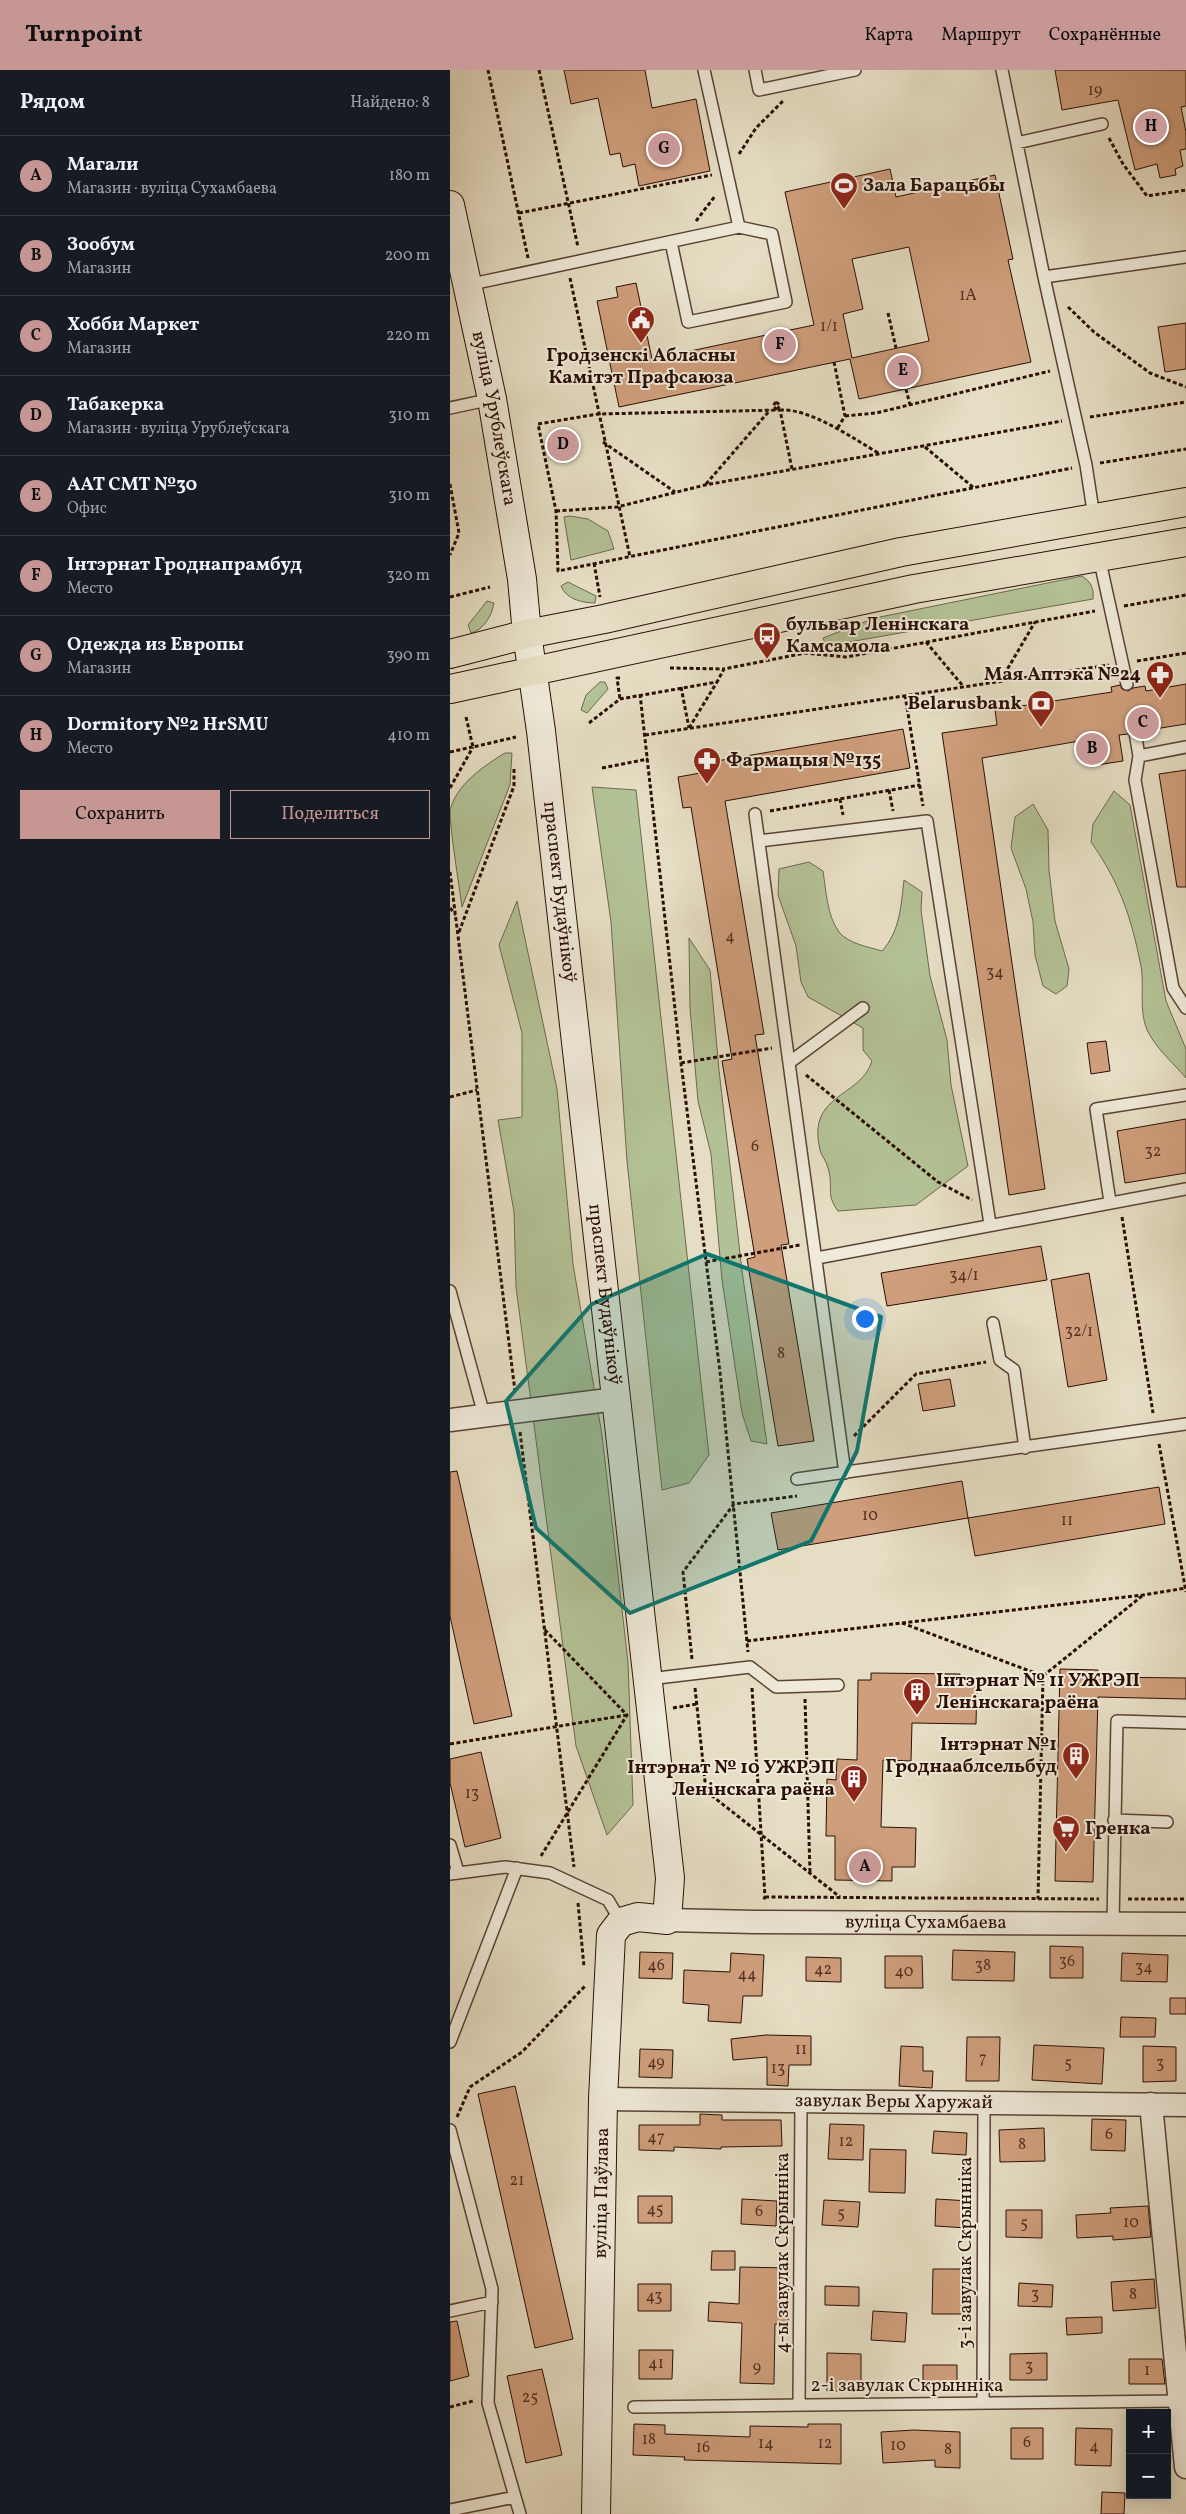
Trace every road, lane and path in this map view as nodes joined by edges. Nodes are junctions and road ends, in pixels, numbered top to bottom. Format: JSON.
{"nodes":[{"id":1,"x":488,"y":70,"type":"edge"},
{"id":2,"x":539,"y":70,"type":"edge"},
{"id":3,"x":704,"y":70,"type":"edge"},
{"id":4,"x":755,"y":70,"type":"edge"},
{"id":5,"x":855,"y":70,"type":"edge"},
{"id":6,"x":1002,"y":70,"type":"edge"},
{"id":7,"x":802,"y":81,"type":"junction"},
{"id":8,"x":1102,"y":124,"type":"joint"},
{"id":9,"x":1017,"y":143,"type":"junction"},
{"id":10,"x":726,"y":172,"type":"junction"},
{"id":11,"x":1186,"y":190,"type":"edge"},
{"id":12,"x":569,"y":203,"type":"junction"},
{"id":13,"x":450,"y":205,"type":"edge"},
{"id":14,"x":518,"y":213,"type":"junction"},
{"id":15,"x":739,"y":227,"type":"junction"},
{"id":16,"x":675,"y":241,"type":"junction"},
{"id":17,"x":1186,"y":257,"type":"edge"},
{"id":18,"x":581,"y":260,"type":"junction"},
{"id":19,"x":566,"y":263,"type":"junction"},
{"id":20,"x":530,"y":271,"type":"junction"},
{"id":21,"x":1044,"y":276,"type":"junction"},
{"id":22,"x":467,"y":285,"type":"junction"},
{"id":23,"x":1064,"y":303,"type":"dead end"},
{"id":24,"x":888,"y":313,"type":"dead end"},
{"id":25,"x":896,"y":348,"type":"dead end"},
{"id":26,"x":834,"y":362,"type":"dead end"},
{"id":27,"x":1064,"y":367,"type":"junction"},
{"id":28,"x":1186,"y":387,"type":"edge"},
{"id":29,"x":906,"y":389,"type":"dead end"},
{"id":30,"x":492,"y":399,"type":"junction"},
{"id":31,"x":1186,"y":402,"type":"edge"},
{"id":32,"x":910,"y":405,"type":"junction"},
{"id":33,"x":450,"y":408,"type":"edge"},
{"id":34,"x":770,"y":410,"type":"junction"},
{"id":35,"x":779,"y":410,"type":"junction"},
{"id":36,"x":598,"y":414,"type":"junction"},
{"id":37,"x":846,"y":416,"type":"junction"},
{"id":38,"x":1076,"y":419,"type":"junction"},
{"id":39,"x":837,"y":429,"type":"junction"},
{"id":40,"x":603,"y":442,"type":"junction"},
{"id":41,"x":925,"y":446,"type":"junction"},
{"id":42,"x":1186,"y":449,"type":"edge"},
{"id":43,"x":881,"y":454,"type":"junction"},
{"id":44,"x":1086,"y":465,"type":"junction"},
{"id":45,"x":792,"y":470,"type":"junction"},
{"id":46,"x":450,"y":484,"type":"edge"},
{"id":47,"x":705,"y":485,"type":"junction"},
{"id":48,"x":974,"y":488,"type":"junction"},
{"id":49,"x":676,"y":492,"type":"junction"},
{"id":50,"x":1186,"y":502,"type":"edge"},
{"id":51,"x":617,"y":507,"type":"junction"},
{"id":52,"x":556,"y":511,"type":"junction"},
{"id":53,"x":1094,"y":517,"type":"junction"},
{"id":54,"x":1186,"y":542,"type":"edge"},
{"id":55,"x":450,"y":555,"type":"edge"},
{"id":56,"x":1099,"y":556,"type":"junction"},
{"id":57,"x":630,"y":557,"type":"junction"},
{"id":58,"x":594,"y":563,"type":"junction"},
{"id":59,"x":490,"y":587,"type":"dead end"},
{"id":60,"x":1186,"y":595,"type":"edge"},
{"id":61,"x":450,"y":597,"type":"edge"},
{"id":62,"x":600,"y":599,"type":"dead end"},
{"id":63,"x":1109,"y":608,"type":"junction"},
{"id":64,"x":1035,"y":622,"type":"junction"},
{"id":65,"x":527,"y":634,"type":"junction"},
{"id":66,"x":926,"y":642,"type":"junction"},
{"id":67,"x":1186,"y":653,"type":"edge"},
{"id":68,"x":450,"y":654,"type":"edge"},
{"id":69,"x":1123,"y":663,"type":"junction"},
{"id":70,"x":665,"y":667,"type":"dead end"},
{"id":71,"x":724,"y":669,"type":"junction"},
{"id":72,"x":532,"y":670,"type":"junction"},
{"id":73,"x":626,"y":676,"type":"dead end"},
{"id":74,"x":1001,"y":681,"type":"junction"},
{"id":75,"x":717,"y":682,"type":"junction"},
{"id":76,"x":1127,"y":684,"type":"dead end"},
{"id":77,"x":963,"y":686,"type":"junction"},
{"id":78,"x":680,"y":687,"type":"junction"},
{"id":79,"x":450,"y":689,"type":"edge"},
{"id":80,"x":640,"y":694,"type":"junction"},
{"id":81,"x":905,"y":695,"type":"junction"},
{"id":82,"x":620,"y":699,"type":"junction"},
{"id":83,"x":466,"y":717,"type":"dead end"},
{"id":84,"x":589,"y":723,"type":"dead end"},
{"id":85,"x":689,"y":728,"type":"junction"},
{"id":86,"x":1135,"y":732,"type":"dead end"},
{"id":87,"x":645,"y":735,"type":"junction"},
{"id":88,"x":516,"y":736,"type":"dead end"},
{"id":89,"x":473,"y":747,"type":"junction"},
{"id":90,"x":1186,"y":748,"type":"edge"},
{"id":91,"x":450,"y":752,"type":"edge"},
{"id":92,"x":1139,"y":756,"type":"junction"},
{"id":93,"x":648,"y":759,"type":"junction"},
{"id":94,"x":514,"y":768,"type":"dead end"},
{"id":95,"x":602,"y":768,"type":"dead end"},
{"id":96,"x":920,"y":785,"type":"junction"},
{"id":97,"x":450,"y":788,"type":"edge"},
{"id":98,"x":890,"y":790,"type":"junction"},
{"id":99,"x":924,"y":813,"type":"dead end"},
{"id":100,"x":755,"y":814,"type":"joint"},
{"id":101,"x":896,"y":825,"type":"junction"},
{"id":102,"x":760,"y":841,"type":"junction"},
{"id":103,"x":450,"y":872,"type":"edge"},
{"id":104,"x":450,"y":908,"type":"edge"},
{"id":105,"x":456,"y":915,"type":"junction"},
{"id":106,"x":459,"y":932,"type":"junction"},
{"id":107,"x":863,"y":1008,"type":"dead end"},
{"id":108,"x":1186,"y":1008,"type":"edge"},
{"id":109,"x":775,"y":1048,"type":"dead end"},
{"id":110,"x":681,"y":1062,"type":"junction"},
{"id":111,"x":790,"y":1062,"type":"junction"},
{"id":112,"x":477,"y":1090,"type":"junction"},
{"id":113,"x":1186,"y":1095,"type":"edge"},
{"id":114,"x":450,"y":1097,"type":"edge"},
{"id":115,"x":1186,"y":1189,"type":"edge"},
{"id":116,"x":1115,"y":1201,"type":"junction"},
{"id":117,"x":988,"y":1209,"type":"junction"},
{"id":118,"x":990,"y":1224,"type":"junction"},
{"id":119,"x":800,"y":1235,"type":"dead end"},
{"id":120,"x":815,"y":1243,"type":"junction"},
{"id":121,"x":801,"y":1245,"type":"junction"},
{"id":122,"x":817,"y":1258,"type":"junction"},
{"id":123,"x":706,"y":1262,"type":"junction"},
{"id":124,"x":450,"y":1290,"type":"edge"},
{"id":125,"x":993,"y":1323,"type":"dead end"},
{"id":126,"x":1000,"y":1360,"type":"junction"},
{"id":127,"x":616,"y":1399,"type":"junction"},
{"id":128,"x":517,"y":1410,"type":"junction"},
{"id":129,"x":484,"y":1415,"type":"junction"},
{"id":130,"x":450,"y":1420,"type":"edge"},
{"id":131,"x":1186,"y":1424,"type":"edge"},
{"id":132,"x":1156,"y":1429,"type":"junction"},
{"id":133,"x":1025,"y":1448,"type":"junction"},
{"id":134,"x":842,"y":1449,"type":"junction"},
{"id":135,"x":845,"y":1473,"type":"junction"},
{"id":136,"x":797,"y":1479,"type":"dead end"},
{"id":137,"x":798,"y":1495,"type":"dead end"},
{"id":138,"x":734,"y":1504,"type":"junction"},
{"id":139,"x":1186,"y":1589,"type":"edge"},
{"id":140,"x":1143,"y":1595,"type":"junction"},
{"id":141,"x":902,"y":1623,"type":"junction"},
{"id":142,"x":543,"y":1628,"type":"junction"},
{"id":143,"x":747,"y":1641,"type":"junction"},
{"id":144,"x":750,"y":1667,"type":"junction"},
{"id":145,"x":693,"y":1675,"type":"junction"},
{"id":146,"x":1043,"y":1676,"type":"junction"},
{"id":147,"x":649,"y":1679,"type":"junction"},
{"id":148,"x":838,"y":1685,"type":"dead end"},
{"id":149,"x":805,"y":1686,"type":"junction"},
{"id":150,"x":697,"y":1704,"type":"junction"},
{"id":151,"x":640,"y":1713,"type":"junction"},
{"id":152,"x":1186,"y":1723,"type":"edge"},
{"id":153,"x":555,"y":1728,"type":"junction"},
{"id":154,"x":450,"y":1744,"type":"edge"},
{"id":155,"x":566,"y":1814,"type":"junction"},
{"id":156,"x":1114,"y":1820,"type":"junction"},
{"id":157,"x":1167,"y":1822,"type":"dead end"},
{"id":158,"x":761,"y":1834,"type":"junction"},
{"id":159,"x":450,"y":1845,"type":"edge"},
{"id":160,"x":517,"y":1868,"type":"junction"},
{"id":161,"x":531,"y":1871,"type":"junction"},
{"id":162,"x":454,"y":1873,"type":"edge"},
{"id":163,"x":810,"y":1873,"type":"junction"},
{"id":164,"x":576,"y":1885,"type":"junction"},
{"id":165,"x":764,"y":1897,"type":"junction"},
{"id":166,"x":840,"y":1897,"type":"junction"},
{"id":167,"x":1038,"y":1899,"type":"junction"},
{"id":168,"x":1113,"y":1899,"type":"junction"},
{"id":169,"x":1186,"y":1899,"type":"edge"},
{"id":170,"x":667,"y":1920,"type":"junction"},
{"id":171,"x":621,"y":1922,"type":"junction"},
{"id":172,"x":755,"y":1922,"type":"junction"},
{"id":173,"x":1112,"y":1924,"type":"junction"},
{"id":174,"x":1186,"y":1924,"type":"edge"},
{"id":175,"x":601,"y":1978,"type":"junction"},
{"id":176,"x":450,"y":2042,"type":"edge"},
{"id":177,"x":603,"y":2099,"type":"junction"},
{"id":178,"x":801,"y":2101,"type":"junction"},
{"id":179,"x":984,"y":2104,"type":"junction"},
{"id":180,"x":1151,"y":2104,"type":"junction"},
{"id":181,"x":1186,"y":2105,"type":"edge"},
{"id":182,"x":450,"y":2130,"type":"edge"},
{"id":183,"x":492,"y":2302,"type":"junction"},
{"id":184,"x":450,"y":2311,"type":"edge"},
{"id":185,"x":489,"y":2398,"type":"junction"},
{"id":186,"x":1180,"y":2401,"type":"junction"},
{"id":187,"x":984,"y":2403,"type":"junction"},
{"id":188,"x":799,"y":2404,"type":"junction"},
{"id":189,"x":634,"y":2407,"type":"dead end"},
{"id":190,"x":450,"y":2408,"type":"edge"},
{"id":191,"x":1186,"y":2467,"type":"edge"},
{"id":192,"x":515,"y":2497,"type":"junction"},
{"id":193,"x":450,"y":2510,"type":"edge"},
{"id":194,"x":520,"y":2514,"type":"edge"},
{"id":195,"x":596,"y":2514,"type":"edge"}],
"edges":[{"from":1,"to":14,"type":"path"},
{"from":2,"to":12,"type":"path"},
{"from":3,"to":10,"type":"lane"},
{"from":4,"to":7,"type":"lane"},
{"from":5,"to":7,"type":"lane"},
{"from":6,"to":9,"type":"lane"},
{"from":7,"to":10,"type":"path"},
{"from":8,"to":9,"type":"lane"},
{"from":8,"to":11,"type":"path"},
{"from":9,"to":21,"type":"lane"},
{"from":10,"to":12,"type":"path"},
{"from":10,"to":15,"type":"lane"},
{"from":10,"to":16,"type":"path"},
{"from":12,"to":14,"type":"path"},
{"from":12,"to":18,"type":"path"},
{"from":13,"to":22,"type":"street","name":"вуліца Урублеўскага"},
{"from":14,"to":20,"type":"path"},
{"from":15,"to":16,"type":"lane"},
{"from":15,"to":16,"type":"lane"},
{"from":16,"to":18,"type":"lane"},
{"from":17,"to":21,"type":"lane"},
{"from":18,"to":19,"type":"lane"},
{"from":19,"to":20,"type":"lane"},
{"from":19,"to":36,"type":"path"},
{"from":20,"to":22,"type":"lane"},
{"from":21,"to":27,"type":"lane"},
{"from":22,"to":30,"type":"street","name":"вуліца Урублеўскага"},
{"from":23,"to":28,"type":"path"},
{"from":24,"to":25,"type":"path"},
{"from":26,"to":37,"type":"path"},
{"from":27,"to":32,"type":"path"},
{"from":27,"to":38,"type":"lane"},
{"from":29,"to":32,"type":"path"},
{"from":30,"to":33,"type":"lane"},
{"from":30,"to":65,"type":"street","name":"вуліца Урублеўскага"},
{"from":31,"to":38,"type":"path"},
{"from":32,"to":37,"type":"path"},
{"from":34,"to":35,"type":"path"},
{"from":34,"to":36,"type":"path"},
{"from":34,"to":47,"type":"path"},
{"from":35,"to":39,"type":"path"},
{"from":35,"to":45,"type":"path"},
{"from":36,"to":40,"type":"path"},
{"from":36,"to":52,"type":"path"},
{"from":37,"to":39,"type":"path"},
{"from":38,"to":41,"type":"path"},
{"from":38,"to":44,"type":"lane"},
{"from":39,"to":43,"type":"path"},
{"from":40,"to":49,"type":"path"},
{"from":40,"to":51,"type":"path"},
{"from":41,"to":43,"type":"path"},
{"from":41,"to":48,"type":"path"},
{"from":42,"to":44,"type":"path"},
{"from":43,"to":45,"type":"path"},
{"from":44,"to":48,"type":"path"},
{"from":44,"to":53,"type":"lane"},
{"from":45,"to":47,"type":"path"},
{"from":46,"to":55,"type":"path"},
{"from":47,"to":49,"type":"path"},
{"from":48,"to":57,"type":"path"},
{"from":49,"to":51,"type":"path"},
{"from":50,"to":53,"type":"main road"},
{"from":51,"to":52,"type":"path"},
{"from":51,"to":57,"type":"path"},
{"from":52,"to":58,"type":"path"},
{"from":53,"to":65,"type":"main road"},
{"from":54,"to":56,"type":"main road"},
{"from":56,"to":63,"type":"lane"},
{"from":56,"to":72,"type":"main road"},
{"from":57,"to":58,"type":"path"},
{"from":58,"to":62,"type":"path"},
{"from":59,"to":61,"type":"path"},
{"from":60,"to":63,"type":"path"},
{"from":63,"to":64,"type":"path"},
{"from":63,"to":69,"type":"lane"},
{"from":64,"to":66,"type":"path"},
{"from":64,"to":74,"type":"path"},
{"from":65,"to":68,"type":"main road"},
{"from":65,"to":72,"type":"street","name":"вуліца Урублеўскага"},
{"from":66,"to":71,"type":"path"},
{"from":66,"to":77,"type":"path"},
{"from":67,"to":69,"type":"path"},
{"from":69,"to":74,"type":"path"},
{"from":69,"to":76,"type":"lane"},
{"from":70,"to":71,"type":"path"},
{"from":71,"to":75,"type":"path"},
{"from":72,"to":79,"type":"main road"},
{"from":72,"to":127,"type":"street","name":"праспект Будаўнікоў"},
{"from":73,"to":82,"type":"path"},
{"from":74,"to":77,"type":"path"},
{"from":75,"to":78,"type":"path"},
{"from":75,"to":85,"type":"path"},
{"from":77,"to":81,"type":"path"},
{"from":78,"to":80,"type":"path"},
{"from":78,"to":85,"type":"path"},
{"from":80,"to":82,"type":"path"},
{"from":80,"to":87,"type":"path"},
{"from":81,"to":85,"type":"path"},
{"from":81,"to":96,"type":"path"},
{"from":82,"to":84,"type":"path"},
{"from":83,"to":89,"type":"path"},
{"from":85,"to":87,"type":"path"},
{"from":86,"to":92,"type":"lane"},
{"from":87,"to":93,"type":"path"},
{"from":88,"to":89,"type":"path"},
{"from":89,"to":91,"type":"path"},
{"from":89,"to":97,"type":"path"},
{"from":90,"to":92,"type":"lane"},
{"from":92,"to":108,"type":"lane"},
{"from":93,"to":95,"type":"path"},
{"from":93,"to":110,"type":"path"},
{"from":94,"to":106,"type":"path"},
{"from":96,"to":98,"type":"path"},
{"from":96,"to":99,"type":"path"},
{"from":98,"to":100,"type":"path"},
{"from":98,"to":101,"type":"path"},
{"from":100,"to":102,"type":"lane"},
{"from":101,"to":102,"type":"lane"},
{"from":101,"to":117,"type":"lane"},
{"from":102,"to":111,"type":"lane"},
{"from":103,"to":105,"type":"path"},
{"from":104,"to":105,"type":"path"},
{"from":105,"to":106,"type":"path"},
{"from":106,"to":112,"type":"path"},
{"from":107,"to":111,"type":"lane"},
{"from":109,"to":110,"type":"path"},
{"from":110,"to":123,"type":"path"},
{"from":111,"to":117,"type":"path"},
{"from":111,"to":120,"type":"lane"},
{"from":112,"to":114,"type":"path"},
{"from":112,"to":128,"type":"path"},
{"from":113,"to":116,"type":"lane"},
{"from":115,"to":116,"type":"lane"},
{"from":116,"to":118,"type":"lane"},
{"from":116,"to":132,"type":"path"},
{"from":117,"to":118,"type":"lane"},
{"from":118,"to":122,"type":"lane"},
{"from":119,"to":121,"type":"path"},
{"from":120,"to":121,"type":"path"},
{"from":120,"to":122,"type":"lane"},
{"from":121,"to":123,"type":"path"},
{"from":122,"to":134,"type":"lane"},
{"from":123,"to":138,"type":"path"},
{"from":124,"to":129,"type":"lane"},
{"from":125,"to":126,"type":"lane"},
{"from":126,"to":133,"type":"lane"},
{"from":126,"to":134,"type":"path"},
{"from":127,"to":128,"type":"street"},
{"from":127,"to":147,"type":"street","name":"праспект Будаўнікоў"},
{"from":128,"to":129,"type":"street"},
{"from":128,"to":142,"type":"path"},
{"from":129,"to":130,"type":"street"},
{"from":131,"to":132,"type":"lane"},
{"from":132,"to":133,"type":"lane"},
{"from":132,"to":139,"type":"path"},
{"from":133,"to":135,"type":"lane"},
{"from":134,"to":135,"type":"lane"},
{"from":135,"to":136,"type":"lane"},
{"from":137,"to":138,"type":"path"},
{"from":138,"to":143,"type":"path"},
{"from":138,"to":145,"type":"path"},
{"from":139,"to":140,"type":"path"},
{"from":140,"to":141,"type":"path"},
{"from":140,"to":146,"type":"path"},
{"from":141,"to":143,"type":"path"},
{"from":141,"to":146,"type":"path"},
{"from":142,"to":151,"type":"path"},
{"from":142,"to":153,"type":"path"},
{"from":143,"to":144,"type":"path"},
{"from":144,"to":145,"type":"lane"},
{"from":144,"to":149,"type":"lane"},
{"from":144,"to":158,"type":"path"},
{"from":145,"to":147,"type":"lane"},
{"from":145,"to":150,"type":"path"},
{"from":146,"to":167,"type":"path"},
{"from":147,"to":151,"type":"street","name":"праспект Будаўнікоў"},
{"from":148,"to":149,"type":"lane"},
{"from":149,"to":163,"type":"path"},
{"from":150,"to":151,"type":"path"},
{"from":150,"to":158,"type":"path"},
{"from":151,"to":153,"type":"path"},
{"from":151,"to":155,"type":"path"},
{"from":151,"to":170,"type":"street","name":"праспект Будаўнікоў"},
{"from":152,"to":156,"type":"lane"},
{"from":153,"to":154,"type":"path"},
{"from":153,"to":155,"type":"path"},
{"from":155,"to":161,"type":"path"},
{"from":155,"to":164,"type":"path"},
{"from":156,"to":157,"type":"lane"},
{"from":156,"to":168,"type":"lane"},
{"from":158,"to":163,"type":"path"},
{"from":158,"to":165,"type":"path"},
{"from":159,"to":162,"type":"lane"},
{"from":160,"to":161,"type":"lane"},
{"from":160,"to":162,"type":"lane"},
{"from":160,"to":176,"type":"lane"},
{"from":161,"to":164,"type":"lane"},
{"from":163,"to":166,"type":"path"},
{"from":164,"to":171,"type":"lane"},
{"from":164,"to":175,"type":"path"},
{"from":165,"to":166,"type":"path"},
{"from":165,"to":172,"type":"path"},
{"from":166,"to":167,"type":"path"},
{"from":167,"to":168,"type":"path"},
{"from":168,"to":169,"type":"path"},
{"from":168,"to":173,"type":"lane"},
{"from":170,"to":171,"type":"street"},
{"from":170,"to":172,"type":"street","name":"вуліца Сухамбаева"},
{"from":171,"to":175,"type":"street","name":"вуліца Паўлава"},
{"from":172,"to":173,"type":"street","name":"вуліца Сухамбаева"},
{"from":173,"to":174,"type":"street","name":"вуліца Сухамбаева"},
{"from":175,"to":177,"type":"street","name":"вуліца Паўлава"},
{"from":175,"to":182,"type":"path"},
{"from":177,"to":178,"type":"street","name":"завулак Веры Харужай"},
{"from":177,"to":195,"type":"street","name":"вуліца Паўлава"},
{"from":178,"to":179,"type":"street","name":"завулак Веры Харужай"},
{"from":178,"to":188,"type":"lane","name":"4-ы завулак Скрынніка"},
{"from":179,"to":180,"type":"street","name":"завулак Веры Харужай"},
{"from":179,"to":187,"type":"lane","name":"3-і завулак Скрынніка"},
{"from":180,"to":181,"type":"street","name":"завулак Веры Харужай"},
{"from":180,"to":186,"type":"street"},
{"from":182,"to":183,"type":"lane"},
{"from":183,"to":184,"type":"lane"},
{"from":183,"to":185,"type":"lane"},
{"from":185,"to":190,"type":"path"},
{"from":185,"to":192,"type":"lane"},
{"from":186,"to":187,"type":"lane","name":"2-і завулак Скрынніка"},
{"from":186,"to":191,"type":"street"},
{"from":187,"to":188,"type":"lane","name":"2-і завулак Скрынніка"},
{"from":188,"to":189,"type":"lane","name":"2-і завулак Скрынніка"},
{"from":192,"to":193,"type":"lane"},
{"from":192,"to":194,"type":"lane"}]}
